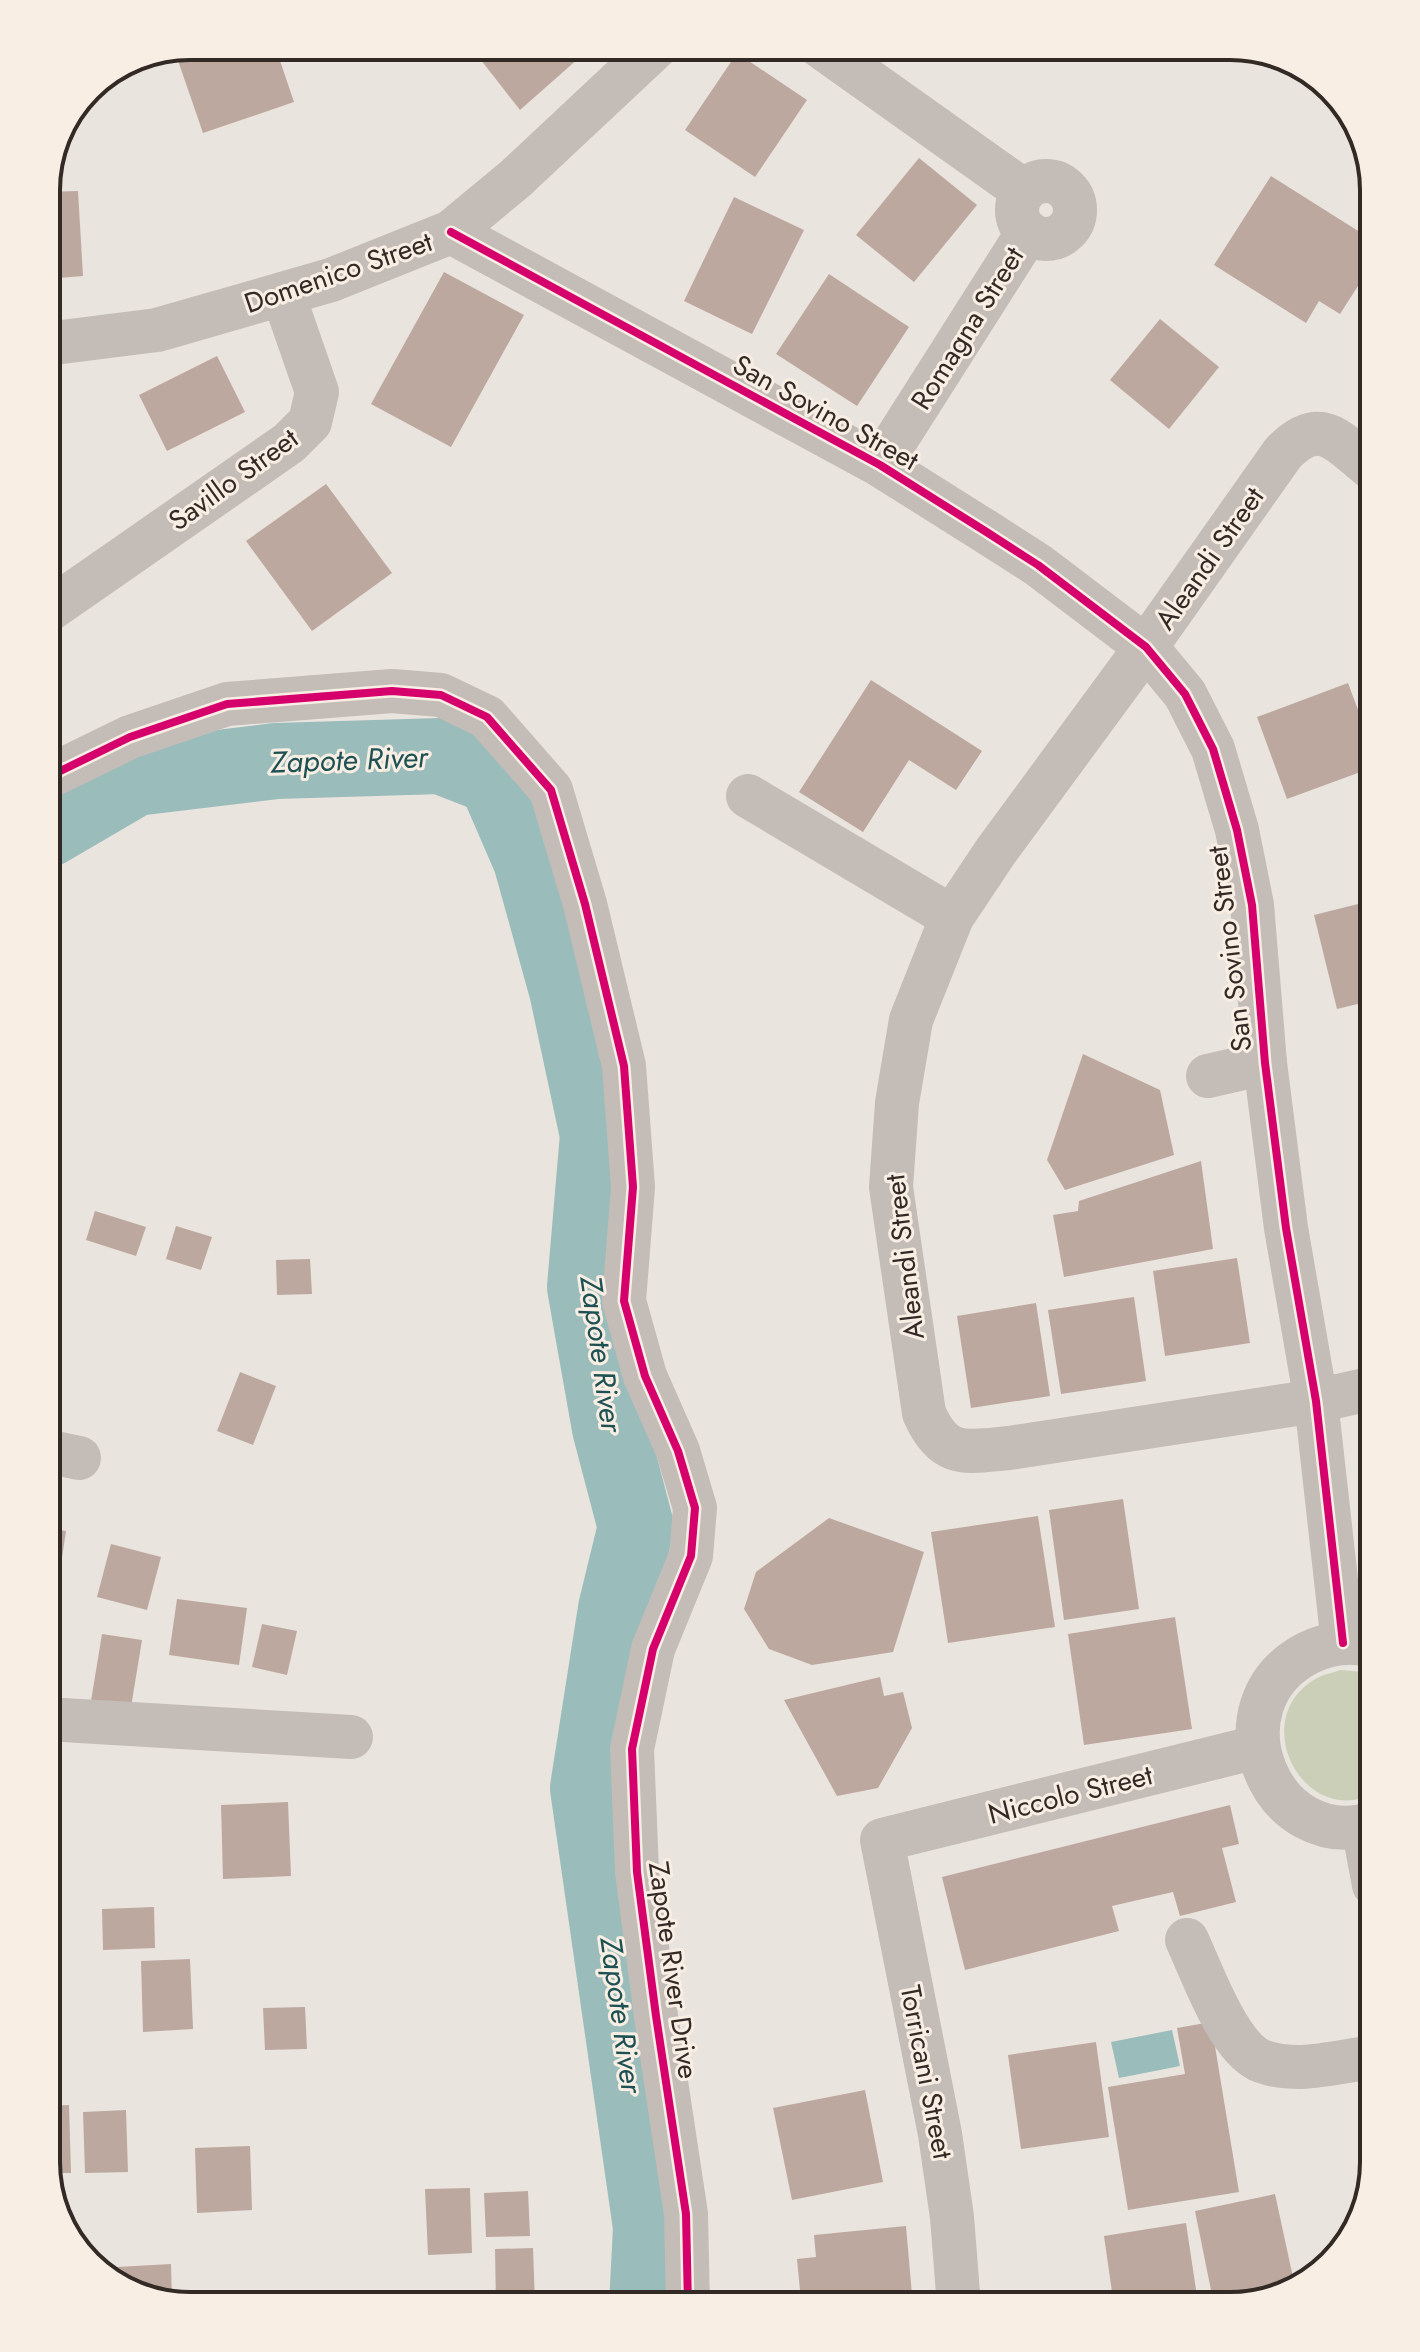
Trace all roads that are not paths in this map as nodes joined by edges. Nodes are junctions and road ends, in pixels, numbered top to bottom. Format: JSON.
{"nodes":[{"id":1,"x":642,"y":60,"type":"edge"},
{"id":2,"x":837,"y":60,"type":"edge"},
{"id":3,"x":451,"y":232,"type":"junction"},
{"id":4,"x":283,"y":294,"type":"junction"},
{"id":5,"x":60,"y":342,"type":"edge"},
{"id":6,"x":1360,"y":459,"type":"edge"},
{"id":7,"x":880,"y":465,"type":"junction"},
{"id":8,"x":60,"y":602,"type":"edge"},
{"id":9,"x":1146,"y":647,"type":"junction"},
{"id":10,"x":60,"y":771,"type":"edge"},
{"id":11,"x":748,"y":796,"type":"dead end"},
{"id":12,"x":952,"y":917,"type":"junction"},
{"id":13,"x":1265,"y":1063,"type":"junction"},
{"id":14,"x":1208,"y":1076,"type":"dead end"},
{"id":15,"x":1360,"y":1391,"type":"edge"},
{"id":16,"x":1316,"y":1401,"type":"junction"},
{"id":17,"x":1359,"y":1645,"type":"edge"},
{"id":18,"x":60,"y":1720,"type":"edge"},
{"id":19,"x":351,"y":1737,"type":"dead end"},
{"id":20,"x":1257,"y":1747,"type":"junction"},
{"id":21,"x":1360,"y":1825,"type":"edge"},
{"id":22,"x":882,"y":1840,"type":"joint"},
{"id":23,"x":1187,"y":1940,"type":"dead end"},
{"id":24,"x":1360,"y":2059,"type":"edge"},
{"id":25,"x":688,"y":2292,"type":"edge"},
{"id":26,"x":958,"y":2292,"type":"edge"}],
"edges":[{"from":1,"to":3,"type":"street","name":"Domenico Street"},
{"from":2,"to":7,"type":"street","name":"Romagna Street"},
{"from":3,"to":4,"type":"street","name":"Domenico Street"},
{"from":3,"to":7,"type":"street","name":"San Sovino Street"},
{"from":4,"to":5,"type":"street","name":"Domenico Street"},
{"from":4,"to":8,"type":"street","name":"Savillo Street"},
{"from":6,"to":9,"type":"street","name":"Aleandi Street"},
{"from":7,"to":9,"type":"street","name":"San Sovino Street"},
{"from":9,"to":12,"type":"street","name":"Aleandi Street"},
{"from":9,"to":13,"type":"street","name":"San Sovino Street"},
{"from":10,"to":25,"type":"street","name":"Zapote River Drive"},
{"from":11,"to":12,"type":"street"},
{"from":12,"to":16,"type":"street","name":"Aleandi Street"},
{"from":13,"to":14,"type":"street"},
{"from":13,"to":16,"type":"street","name":"San Sovino Street"},
{"from":15,"to":16,"type":"street","name":"Aleandi Street"},
{"from":16,"to":17,"type":"street","name":"San Sovino Street"},
{"from":17,"to":20,"type":"street"},
{"from":18,"to":19,"type":"street"},
{"from":20,"to":21,"type":"street"},
{"from":20,"to":22,"type":"street","name":"Niccolo Street"},
{"from":22,"to":26,"type":"street","name":"Torricani Street"},
{"from":23,"to":24,"type":"street"}]}
